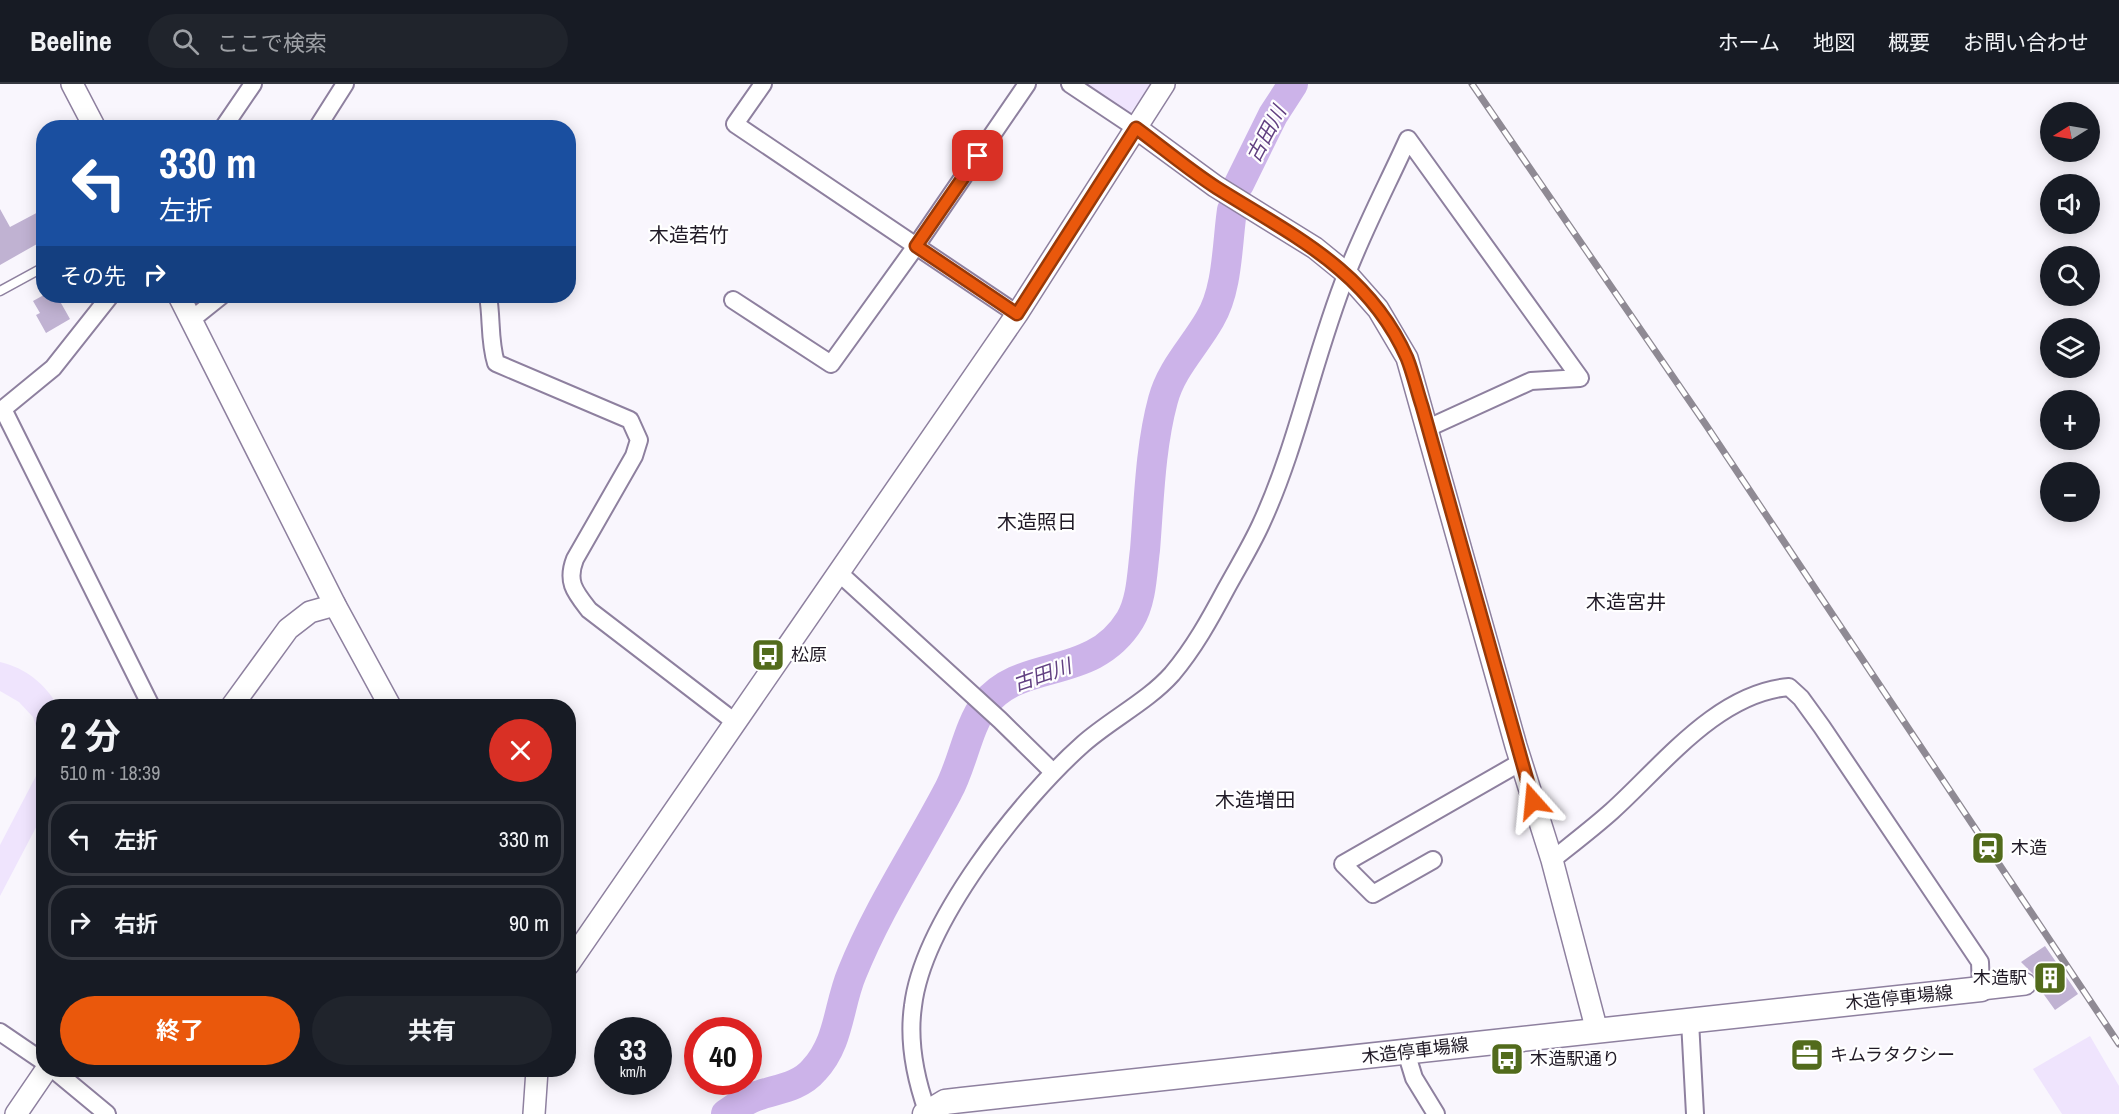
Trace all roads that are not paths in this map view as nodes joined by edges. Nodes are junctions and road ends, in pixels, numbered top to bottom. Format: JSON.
{"nodes":[{"id":1,"x":72,"y":84,"type":"edge"},
{"id":2,"x":253,"y":84,"type":"edge"},
{"id":3,"x":345,"y":84,"type":"edge"},
{"id":4,"x":763,"y":84,"type":"edge"},
{"id":5,"x":1027,"y":84,"type":"edge"},
{"id":6,"x":1070,"y":84,"type":"edge"},
{"id":7,"x":1164,"y":84,"type":"edge"},
{"id":8,"x":90,"y":120,"type":"edge"},
{"id":9,"x":228,"y":120,"type":"edge"},
{"id":10,"x":322,"y":120,"type":"edge"},
{"id":11,"x":1136,"y":128,"type":"junction"},
{"id":12,"x":916,"y":246,"type":"junction"},
{"id":13,"x":36,"y":271,"type":"edge"},
{"id":14,"x":1347,"y":274,"type":"junction"},
{"id":15,"x":0,"y":291,"type":"edge"},
{"id":16,"x":733,"y":300,"type":"dead end"},
{"id":17,"x":104,"y":303,"type":"edge"},
{"id":18,"x":182,"y":303,"type":"edge"},
{"id":19,"x":212,"y":303,"type":"edge"},
{"id":20,"x":489,"y":303,"type":"edge"},
{"id":21,"x":1017,"y":314,"type":"junction"},
{"id":22,"x":191,"y":320,"type":"junction"},
{"id":23,"x":1428,"y":428,"type":"junction"},
{"id":24,"x":838,"y":572,"type":"junction"},
{"id":25,"x":335,"y":605,"type":"junction"},
{"id":26,"x":148,"y":699,"type":"edge"},
{"id":27,"x":237,"y":699,"type":"edge"},
{"id":28,"x":386,"y":699,"type":"edge"},
{"id":29,"x":735,"y":722,"type":"junction"},
{"id":30,"x":1521,"y":762,"type":"junction"},
{"id":31,"x":1053,"y":772,"type":"junction"},
{"id":32,"x":1433,"y":860,"type":"dead end"},
{"id":33,"x":1552,"y":860,"type":"junction"},
{"id":34,"x":576,"y":953,"type":"edge"},
{"id":35,"x":2025,"y":984,"type":"dead end"},
{"id":36,"x":1981,"y":988,"type":"junction"},
{"id":37,"x":1690,"y":1021,"type":"junction"},
{"id":38,"x":1596,"y":1031,"type":"junction"},
{"id":39,"x":0,"y":1032,"type":"edge"},
{"id":40,"x":1406,"y":1052,"type":"junction"},
{"id":41,"x":36,"y":1057,"type":"edge"},
{"id":42,"x":41,"y":1077,"type":"edge"},
{"id":43,"x":62,"y":1077,"type":"edge"},
{"id":44,"x":537,"y":1077,"type":"edge"},
{"id":45,"x":926,"y":1112,"type":"edge"},
{"id":46,"x":16,"y":1114,"type":"edge"},
{"id":47,"x":107,"y":1114,"type":"edge"},
{"id":48,"x":534,"y":1114,"type":"edge"},
{"id":49,"x":1436,"y":1114,"type":"edge"},
{"id":50,"x":1695,"y":1114,"type":"edge"}],
"edges":[{"from":1,"to":8,"type":"street"},
{"from":2,"to":9,"type":"street"},
{"from":3,"to":10,"type":"street"},
{"from":4,"to":12,"type":"street"},
{"from":5,"to":12,"type":"street"},
{"from":6,"to":11,"type":"street"},
{"from":7,"to":11,"type":"street"},
{"from":11,"to":14,"type":"street"},
{"from":11,"to":21,"type":"street"},
{"from":12,"to":16,"type":"street"},
{"from":12,"to":21,"type":"street"},
{"from":13,"to":15,"type":"lane"},
{"from":14,"to":23,"type":"street"},
{"from":14,"to":23,"type":"street"},
{"from":14,"to":31,"type":"street"},
{"from":17,"to":26,"type":"street"},
{"from":18,"to":22,"type":"street"},
{"from":19,"to":22,"type":"street"},
{"from":20,"to":29,"type":"street"},
{"from":21,"to":24,"type":"street"},
{"from":22,"to":25,"type":"street"},
{"from":23,"to":30,"type":"street"},
{"from":24,"to":29,"type":"street"},
{"from":24,"to":31,"type":"street"},
{"from":25,"to":27,"type":"street"},
{"from":25,"to":28,"type":"street"},
{"from":29,"to":34,"type":"street"},
{"from":30,"to":32,"type":"street"},
{"from":30,"to":33,"type":"street"},
{"from":31,"to":45,"type":"street"},
{"from":33,"to":36,"type":"street"},
{"from":33,"to":38,"type":"street"},
{"from":35,"to":36,"type":"street"},
{"from":36,"to":37,"type":"main road","name":"木造停車場線"},
{"from":37,"to":38,"type":"main road","name":"木造停車場線"},
{"from":37,"to":50,"type":"street"},
{"from":38,"to":40,"type":"main road","name":"木造停車場線"},
{"from":39,"to":41,"type":"street"},
{"from":40,"to":45,"type":"main road","name":"木造停車場線"},
{"from":40,"to":49,"type":"street"},
{"from":42,"to":46,"type":"street"},
{"from":43,"to":47,"type":"street"},
{"from":44,"to":48,"type":"street"}]}
